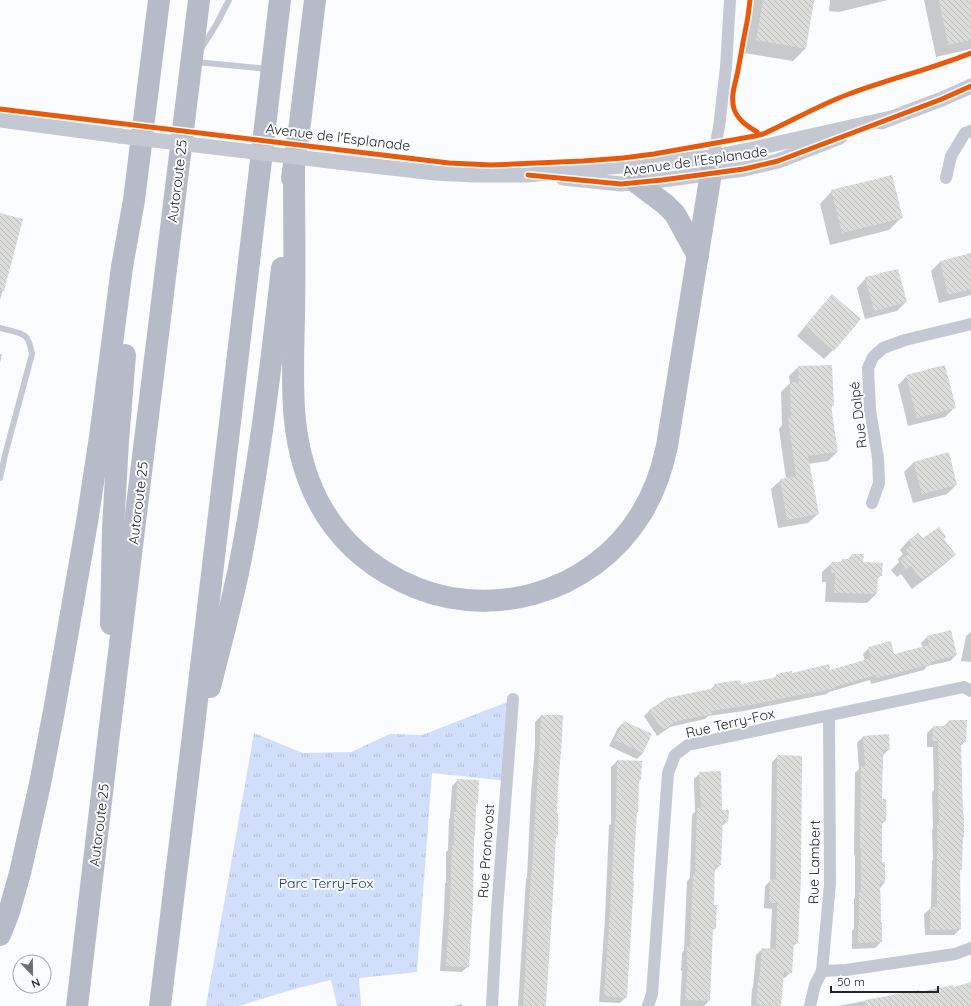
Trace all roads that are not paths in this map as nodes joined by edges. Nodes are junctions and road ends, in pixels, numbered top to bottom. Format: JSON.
{"nodes":[{"id":1,"x":159,"y":0,"type":"edge"},
{"id":2,"x":199,"y":0,"type":"edge"},
{"id":3,"x":229,"y":0,"type":"edge"},
{"id":4,"x":280,"y":0,"type":"edge"},
{"id":5,"x":315,"y":0,"type":"edge"},
{"id":6,"x":730,"y":0,"type":"edge"},
{"id":7,"x":191,"y":62,"type":"junction"},
{"id":8,"x":272,"y":69,"type":"junction"},
{"id":9,"x":971,"y":86,"type":"edge"},
{"id":10,"x":0,"y":120,"type":"edge"},
{"id":11,"x":971,"y":131,"type":"edge"},
{"id":12,"x":294,"y":165,"type":"junction"},
{"id":13,"x":712,"y":165,"type":"junction"},
{"id":14,"x":528,"y":175,"type":"junction"},
{"id":15,"x":946,"y":178,"type":"dead end"},
{"id":16,"x":637,"y":183,"type":"junction"},
{"id":17,"x":134,"y":200,"type":"junction"},
{"id":18,"x":698,"y":256,"type":"junction"},
{"id":19,"x":971,"y":324,"type":"edge"},
{"id":20,"x":0,"y":328,"type":"edge"},
{"id":21,"x":0,"y":478,"type":"edge"},
{"id":22,"x":872,"y":503,"type":"dead end"},
{"id":23,"x":971,"y":691,"type":"edge"},
{"id":24,"x":513,"y":699,"type":"dead end"},
{"id":25,"x":829,"y":716,"type":"junction"},
{"id":26,"x":108,"y":742,"type":"junction"},
{"id":27,"x":187,"y":785,"type":"junction"},
{"id":28,"x":0,"y":935,"type":"edge"},
{"id":29,"x":971,"y":948,"type":"edge"},
{"id":30,"x":822,"y":971,"type":"junction"},
{"id":31,"x":77,"y":1006,"type":"edge"},
{"id":32,"x":160,"y":1006,"type":"edge"},
{"id":33,"x":492,"y":1006,"type":"edge"},
{"id":34,"x":648,"y":1006,"type":"edge"},
{"id":35,"x":810,"y":1006,"type":"edge"}],
"edges":[{"from":1,"to":17,"type":"highway"},
{"from":2,"to":7,"type":"highway","name":"Autoroute 25"},
{"from":3,"to":7,"type":"lane"},
{"from":4,"to":8,"type":"highway"},
{"from":5,"to":12,"type":"highway"},
{"from":6,"to":13,"type":"street"},
{"from":7,"to":8,"type":"lane"},
{"from":7,"to":26,"type":"highway","name":"Autoroute 25"},
{"from":8,"to":27,"type":"highway"},
{"from":9,"to":13,"type":"street","name":"Avenue de l'Esplanade"},
{"from":10,"to":14,"type":"street","name":"Avenue de l'Esplanade","bridge":true},
{"from":11,"to":15,"type":"street"},
{"from":12,"to":18,"type":"highway"},
{"from":12,"to":27,"type":"highway"},
{"from":13,"to":14,"type":"street","name":"Avenue de l'Esplanade"},
{"from":13,"to":16,"type":"street","name":"Avenue de l'Esplanade"},
{"from":13,"to":18,"type":"highway"},
{"from":14,"to":16,"type":"street","name":"Avenue de l'Esplanade"},
{"from":16,"to":18,"type":"highway"},
{"from":17,"to":26,"type":"highway"},
{"from":17,"to":28,"type":"highway"},
{"from":19,"to":22,"type":"street","name":"Rue Dalpé"},
{"from":20,"to":21,"type":"lane"},
{"from":23,"to":25,"type":"street","name":"Rue Terry-Fox"},
{"from":24,"to":33,"type":"street","name":"Rue Pronovost"},
{"from":25,"to":30,"type":"street","name":"Rue Lambert"},
{"from":25,"to":34,"type":"street","name":"Rue Terry-Fox"},
{"from":26,"to":31,"type":"highway","name":"Autoroute 25"},
{"from":27,"to":32,"type":"highway"},
{"from":29,"to":30,"type":"street"},
{"from":30,"to":35,"type":"street","name":"Rue Lambert"}]}
